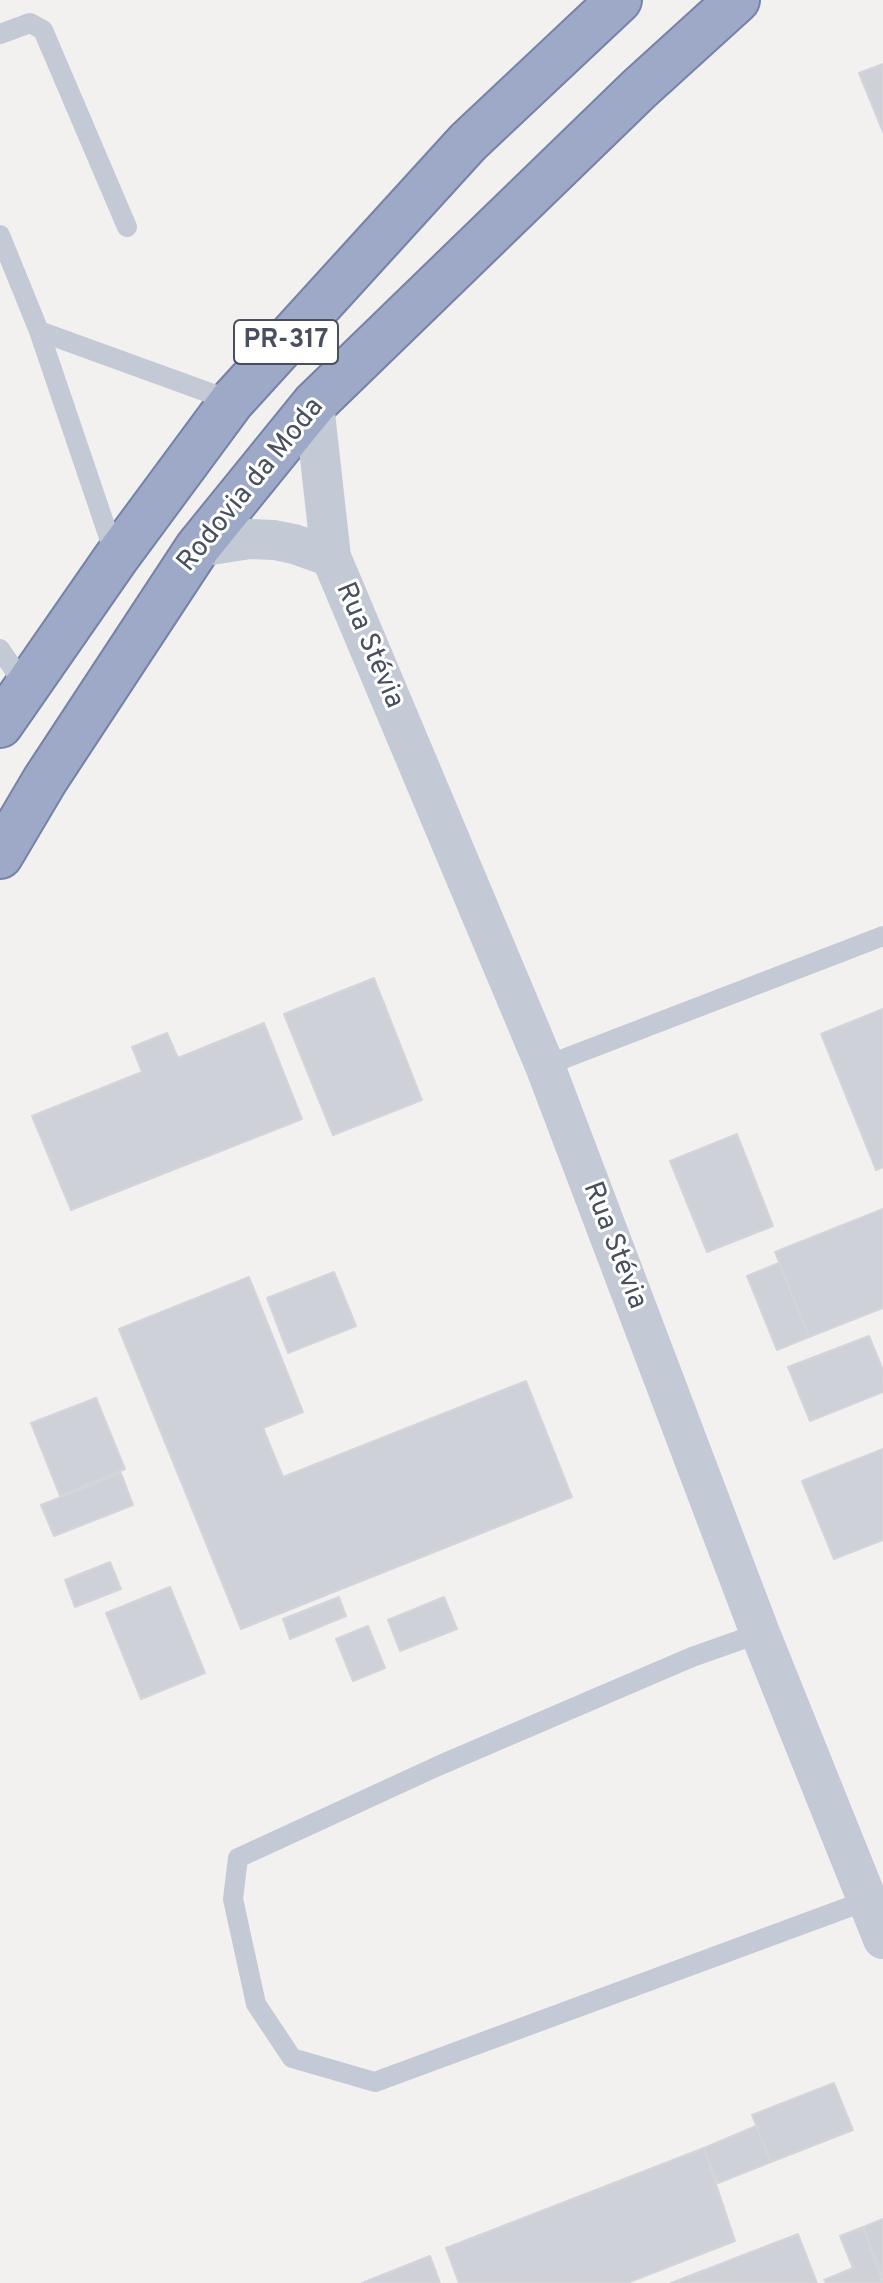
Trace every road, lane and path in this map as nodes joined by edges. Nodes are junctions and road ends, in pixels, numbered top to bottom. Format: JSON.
{"nodes":[{"id":1,"x":619,"y":0,"type":"edge"},
{"id":2,"x":737,"y":0,"type":"edge"},
{"id":3,"x":0,"y":34,"type":"edge"},
{"id":4,"x":127,"y":227,"type":"dead end"},
{"id":5,"x":0,"y":235,"type":"edge"},
{"id":6,"x":39,"y":331,"type":"junction"},
{"id":7,"x":232,"y":401,"type":"junction"},
{"id":8,"x":314,"y":404,"type":"junction"},
{"id":9,"x":198,"y":547,"type":"junction"},
{"id":10,"x":331,"y":557,"type":"junction"},
{"id":11,"x":116,"y":558,"type":"junction"},
{"id":12,"x":0,"y":649,"type":"edge"},
{"id":13,"x":25,"y":686,"type":"junction"},
{"id":14,"x":0,"y":725,"type":"edge"},
{"id":15,"x":0,"y":856,"type":"edge"},
{"id":16,"x":883,"y":936,"type":"edge"},
{"id":17,"x":545,"y":1066,"type":"junction"},
{"id":18,"x":760,"y":1633,"type":"junction"},
{"id":19,"x":868,"y":1900,"type":"junction"},
{"id":20,"x":883,"y":1939,"type":"edge"}],
"edges":[{"from":1,"to":7,"type":"highway","number":"PR-317"},
{"from":2,"to":8,"type":"highway","name":"Rodovia da Moda","number":"PR-317"},
{"from":3,"to":4,"type":"lane"},
{"from":5,"to":6,"type":"lane"},
{"from":6,"to":7,"type":"lane"},
{"from":6,"to":11,"type":"lane"},
{"from":7,"to":11,"type":"highway","number":"PR-317"},
{"from":8,"to":9,"type":"highway","name":"Rodovia da Moda","number":"PR-317"},
{"from":8,"to":10,"type":"street","name":"Rua Stévia"},
{"from":9,"to":10,"type":"street","name":"Rua Stévia"},
{"from":9,"to":15,"type":"highway","name":"Rodovia da Moda","number":"PR-317"},
{"from":10,"to":17,"type":"street","name":"Rua Stévia"},
{"from":11,"to":13,"type":"highway","number":"PR-317"},
{"from":12,"to":13,"type":"lane"},
{"from":13,"to":14,"type":"highway","number":"PR-317"},
{"from":16,"to":17,"type":"lane"},
{"from":17,"to":18,"type":"street","name":"Rua Stévia"},
{"from":18,"to":19,"type":"street","name":"Rua Stévia"},
{"from":18,"to":19,"type":"lane"},
{"from":19,"to":20,"type":"street","name":"Rua Stévia"}]}
